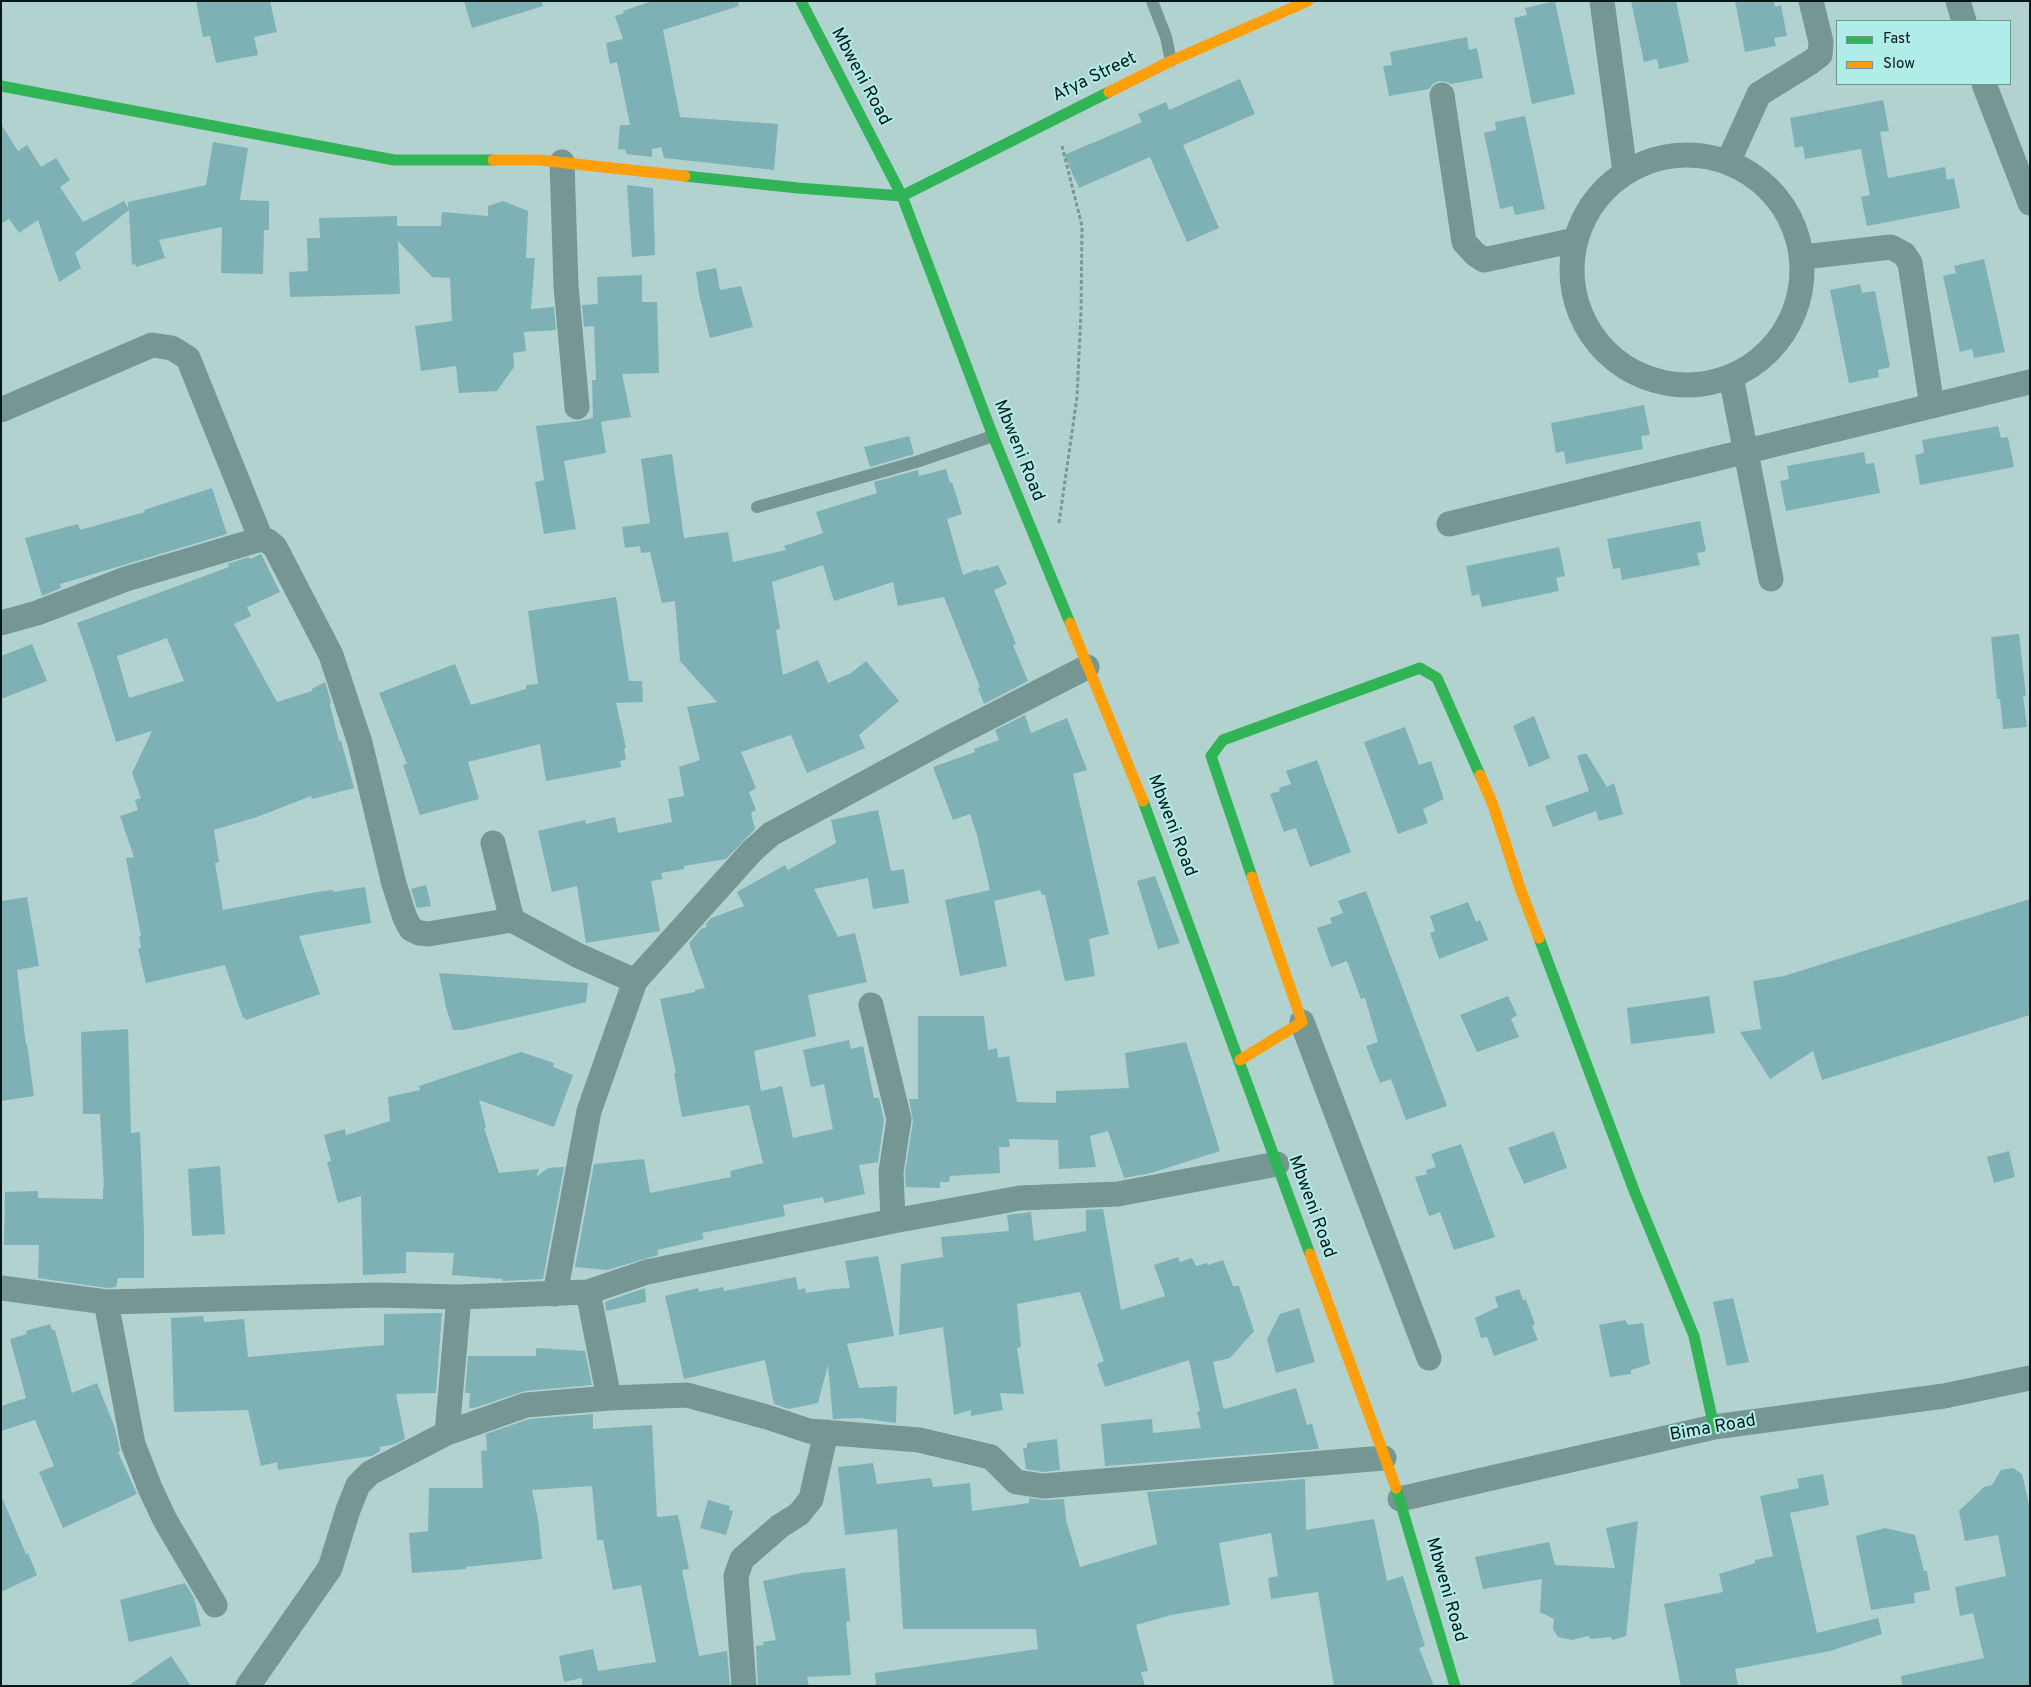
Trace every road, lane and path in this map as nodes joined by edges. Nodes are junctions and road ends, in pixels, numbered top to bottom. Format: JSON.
{"nodes":[{"id":1,"x":801,"y":1,"type":"edge"},
{"id":2,"x":1152,"y":1,"type":"edge"},
{"id":3,"x":1308,"y":1,"type":"edge"},
{"id":4,"x":1602,"y":1,"type":"edge"},
{"id":5,"x":1811,"y":1,"type":"edge"},
{"id":6,"x":1958,"y":1,"type":"edge"},
{"id":7,"x":1964,"y":20,"type":"edge"},
{"id":8,"x":1171,"y":61,"type":"junction"},
{"id":9,"x":1984,"y":85,"type":"edge"},
{"id":10,"x":1,"y":86,"type":"edge"},
{"id":11,"x":1442,"y":95,"type":"dead end"},
{"id":12,"x":1066,"y":140,"type":"dead end"},
{"id":13,"x":562,"y":162,"type":"junction"},
{"id":14,"x":1728,"y":162,"type":"junction"},
{"id":15,"x":1625,"y":172,"type":"junction"},
{"id":16,"x":902,"y":196,"type":"junction"},
{"id":17,"x":2030,"y":203,"type":"edge"},
{"id":18,"x":1575,"y":240,"type":"junction"},
{"id":19,"x":1802,"y":257,"type":"junction"},
{"id":20,"x":1731,"y":377,"type":"junction"},
{"id":21,"x":2030,"y":382,"type":"edge"},
{"id":22,"x":1932,"y":406,"type":"junction"},
{"id":23,"x":577,"y":407,"type":"dead end"},
{"id":24,"x":1,"y":410,"type":"edge"},
{"id":25,"x":992,"y":436,"type":"junction"},
{"id":26,"x":1746,"y":453,"type":"junction"},
{"id":27,"x":757,"y":507,"type":"dead end"},
{"id":28,"x":1449,"y":524,"type":"dead end"},
{"id":29,"x":1058,"y":531,"type":"dead end"},
{"id":30,"x":261,"y":539,"type":"junction"},
{"id":31,"x":1771,"y":579,"type":"dead end"},
{"id":32,"x":1,"y":624,"type":"edge"},
{"id":33,"x":1088,"y":667,"type":"junction"},
{"id":34,"x":493,"y":843,"type":"dead end"},
{"id":35,"x":512,"y":920,"type":"junction"},
{"id":36,"x":635,"y":981,"type":"junction"},
{"id":37,"x":871,"y":1005,"type":"dead end"},
{"id":38,"x":1302,"y":1022,"type":"junction"},
{"id":39,"x":1240,"y":1060,"type":"junction"},
{"id":40,"x":1277,"y":1164,"type":"junction"},
{"id":41,"x":893,"y":1221,"type":"junction"},
{"id":42,"x":1,"y":1288,"type":"edge"},
{"id":43,"x":588,"y":1292,"type":"junction"},
{"id":44,"x":555,"y":1294,"type":"junction"},
{"id":45,"x":459,"y":1297,"type":"junction"},
{"id":46,"x":106,"y":1302,"type":"junction"},
{"id":47,"x":1429,"y":1358,"type":"dead end"},
{"id":48,"x":2030,"y":1378,"type":"edge"},
{"id":49,"x":609,"y":1398,"type":"junction"},
{"id":50,"x":1714,"y":1427,"type":"junction"},
{"id":51,"x":826,"y":1432,"type":"junction"},
{"id":52,"x":447,"y":1433,"type":"junction"},
{"id":53,"x":1384,"y":1458,"type":"junction"},
{"id":54,"x":1400,"y":1499,"type":"junction"},
{"id":55,"x":214,"y":1605,"type":"dead end"},
{"id":56,"x":248,"y":1686,"type":"edge"},
{"id":57,"x":744,"y":1686,"type":"edge"},
{"id":58,"x":1455,"y":1686,"type":"edge"}],
"edges":[{"from":1,"to":16,"type":"street","name":"Mbweni Road"},
{"from":2,"to":8,"type":"lane"},
{"from":3,"to":8,"type":"street","name":"Afya Street"},
{"from":4,"to":15,"type":"street"},
{"from":5,"to":14,"type":"street"},
{"from":6,"to":7,"type":"street"},
{"from":8,"to":16,"type":"street","name":"Afya Street"},
{"from":9,"to":17,"type":"street"},
{"from":10,"to":13,"type":"street"},
{"from":11,"to":18,"type":"street"},
{"from":12,"to":29,"type":"path"},
{"from":13,"to":16,"type":"street"},
{"from":13,"to":23,"type":"street"},
{"from":14,"to":15,"type":"street"},
{"from":14,"to":19,"type":"street"},
{"from":15,"to":18,"type":"street"},
{"from":16,"to":25,"type":"street","name":"Mbweni Road"},
{"from":18,"to":20,"type":"street"},
{"from":19,"to":20,"type":"street"},
{"from":19,"to":22,"type":"street"},
{"from":20,"to":26,"type":"street"},
{"from":21,"to":22,"type":"street"},
{"from":22,"to":26,"type":"street"},
{"from":24,"to":30,"type":"street"},
{"from":25,"to":27,"type":"lane"},
{"from":25,"to":33,"type":"street","name":"Mbweni Road"},
{"from":26,"to":28,"type":"street"},
{"from":26,"to":31,"type":"street"},
{"from":30,"to":32,"type":"street"},
{"from":30,"to":35,"type":"street"},
{"from":33,"to":36,"type":"street"},
{"from":33,"to":39,"type":"street","name":"Mbweni Road"},
{"from":34,"to":35,"type":"street"},
{"from":35,"to":36,"type":"street"},
{"from":36,"to":44,"type":"street"},
{"from":37,"to":41,"type":"street"},
{"from":38,"to":39,"type":"street"},
{"from":38,"to":47,"type":"street"},
{"from":38,"to":50,"type":"street"},
{"from":39,"to":40,"type":"street","name":"Mbweni Road"},
{"from":40,"to":41,"type":"street"},
{"from":40,"to":53,"type":"street","name":"Mbweni Road"},
{"from":41,"to":43,"type":"street"},
{"from":42,"to":46,"type":"street"},
{"from":43,"to":44,"type":"street"},
{"from":43,"to":49,"type":"street"},
{"from":44,"to":45,"type":"street"},
{"from":45,"to":46,"type":"street"},
{"from":45,"to":52,"type":"street"},
{"from":46,"to":55,"type":"street"},
{"from":48,"to":50,"type":"street","name":"Bima Road"},
{"from":49,"to":51,"type":"street"},
{"from":49,"to":52,"type":"street"},
{"from":50,"to":54,"type":"street","name":"Bima Road"},
{"from":51,"to":53,"type":"street"},
{"from":51,"to":57,"type":"street"},
{"from":52,"to":56,"type":"street"},
{"from":53,"to":54,"type":"street","name":"Mbweni Road"},
{"from":54,"to":58,"type":"street","name":"Mbweni Road"}]}
